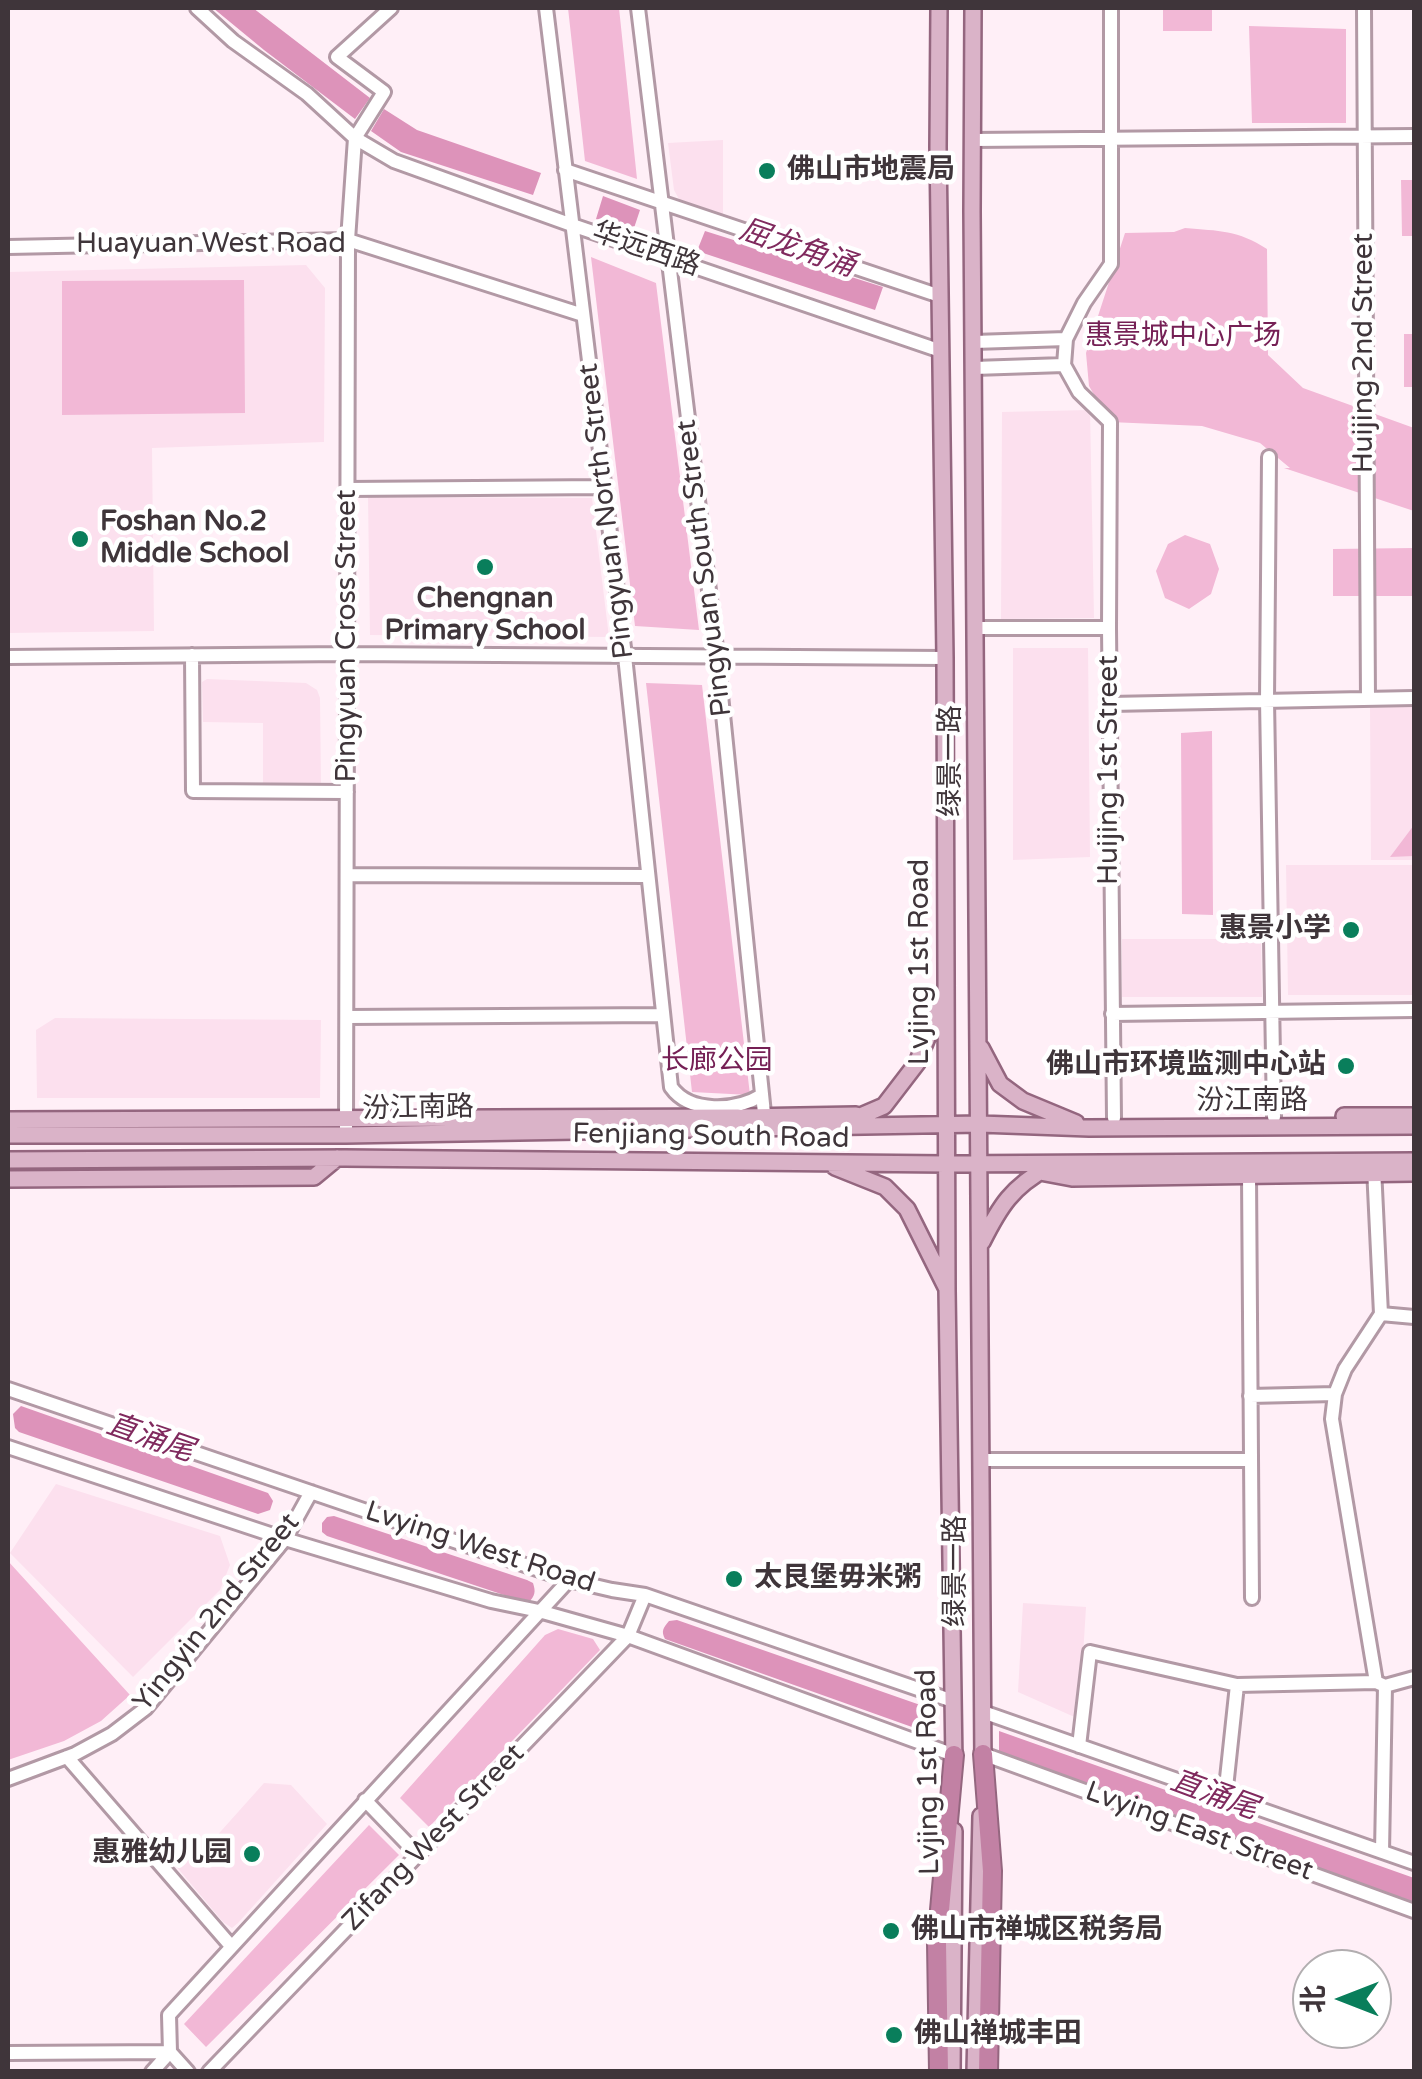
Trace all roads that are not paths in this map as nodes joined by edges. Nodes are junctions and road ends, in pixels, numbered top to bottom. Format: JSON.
{"nodes":[{"id":1,"x":197,"y":8,"type":"edge"},
{"id":2,"x":546,"y":8,"type":"edge"},
{"id":3,"x":638,"y":8,"type":"edge"},
{"id":4,"x":939,"y":8,"type":"edge"},
{"id":5,"x":973,"y":8,"type":"edge"},
{"id":6,"x":1111,"y":8,"type":"edge"},
{"id":7,"x":1364,"y":8,"type":"edge"},
{"id":8,"x":387,"y":9,"type":"edge"},
{"id":9,"x":1363,"y":136,"type":"junction"},
{"id":10,"x":1414,"y":136,"type":"edge"},
{"id":11,"x":356,"y":138,"type":"junction"},
{"id":12,"x":1111,"y":138,"type":"junction"},
{"id":13,"x":973,"y":140,"type":"junction"},
{"id":14,"x":565,"y":170,"type":"junction"},
{"id":15,"x":662,"y":202,"type":"junction"},
{"id":16,"x":572,"y":226,"type":"junction"},
{"id":17,"x":348,"y":240,"type":"junction"},
{"id":18,"x":8,"y":247,"type":"edge"},
{"id":19,"x":668,"y":258,"type":"junction"},
{"id":20,"x":940,"y":296,"type":"junction"},
{"id":21,"x":583,"y":316,"type":"junction"},
{"id":22,"x":1066,"y":339,"type":"junction"},
{"id":23,"x":974,"y":342,"type":"junction"},
{"id":24,"x":941,"y":351,"type":"junction"},
{"id":25,"x":1064,"y":365,"type":"junction"},
{"id":26,"x":974,"y":368,"type":"junction"},
{"id":27,"x":1269,"y":457,"type":"dead end"},
{"id":28,"x":604,"y":487,"type":"junction"},
{"id":29,"x":348,"y":488,"type":"junction"},
{"id":30,"x":976,"y":628,"type":"junction"},
{"id":31,"x":1109,"y":628,"type":"junction"},
{"id":32,"x":348,"y":654,"type":"junction"},
{"id":33,"x":192,"y":656,"type":"junction"},
{"id":34,"x":625,"y":656,"type":"junction"},
{"id":35,"x":717,"y":656,"type":"junction"},
{"id":36,"x":8,"y":657,"type":"edge"},
{"id":37,"x":945,"y":658,"type":"junction"},
{"id":38,"x":1368,"y":698,"type":"junction"},
{"id":39,"x":1414,"y":698,"type":"edge"},
{"id":40,"x":1268,"y":700,"type":"junction"},
{"id":41,"x":1110,"y":704,"type":"junction"},
{"id":42,"x":347,"y":792,"type":"junction"},
{"id":43,"x":347,"y":875,"type":"junction"},
{"id":44,"x":648,"y":876,"type":"junction"},
{"id":45,"x":947,"y":987,"type":"junction"},
{"id":46,"x":1414,"y":1010,"type":"edge"},
{"id":47,"x":1272,"y":1011,"type":"junction"},
{"id":48,"x":1112,"y":1014,"type":"junction"},
{"id":49,"x":662,"y":1015,"type":"junction"},
{"id":50,"x":347,"y":1017,"type":"junction"},
{"id":51,"x":980,"y":1046,"type":"junction"},
{"id":52,"x":671,"y":1087,"type":"junction"},
{"id":53,"x":762,"y":1095,"type":"junction"},
{"id":54,"x":865,"y":1115,"type":"junction"},
{"id":55,"x":1414,"y":1116,"type":"edge"},
{"id":56,"x":674,"y":1117,"type":"junction"},
{"id":57,"x":1274,"y":1117,"type":"junction"},
{"id":58,"x":347,"y":1118,"type":"junction"},
{"id":59,"x":1114,"y":1118,"type":"junction"},
{"id":60,"x":1066,"y":1119,"type":"junction"},
{"id":61,"x":8,"y":1120,"type":"edge"},
{"id":62,"x":1356,"y":1121,"type":"junction"},
{"id":63,"x":765,"y":1122,"type":"junction"},
{"id":64,"x":980,"y":1124,"type":"junction"},
{"id":65,"x":946,"y":1126,"type":"junction"},
{"id":66,"x":1414,"y":1126,"type":"edge"},
{"id":67,"x":160,"y":1127,"type":"junction"},
{"id":68,"x":829,"y":1128,"type":"junction"},
{"id":69,"x":1089,"y":1128,"type":"junction"},
{"id":70,"x":8,"y":1135,"type":"edge"},
{"id":71,"x":346,"y":1135,"type":"junction"},
{"id":72,"x":273,"y":1158,"type":"junction"},
{"id":73,"x":337,"y":1158,"type":"junction"},
{"id":74,"x":8,"y":1160,"type":"edge"},
{"id":75,"x":1414,"y":1161,"type":"edge"},
{"id":76,"x":827,"y":1163,"type":"junction"},
{"id":77,"x":946,"y":1164,"type":"junction"},
{"id":78,"x":980,"y":1164,"type":"junction"},
{"id":79,"x":1374,"y":1167,"type":"junction"},
{"id":80,"x":1047,"y":1168,"type":"junction"},
{"id":81,"x":1414,"y":1173,"type":"edge"},
{"id":82,"x":1249,"y":1175,"type":"junction"},
{"id":83,"x":273,"y":1178,"type":"junction"},
{"id":84,"x":8,"y":1179,"type":"edge"},
{"id":85,"x":980,"y":1245,"type":"junction"},
{"id":86,"x":947,"y":1290,"type":"junction"},
{"id":87,"x":1381,"y":1314,"type":"junction"},
{"id":88,"x":1414,"y":1316,"type":"edge"},
{"id":89,"x":8,"y":1390,"type":"edge"},
{"id":90,"x":1335,"y":1394,"type":"junction"},
{"id":91,"x":1250,"y":1396,"type":"junction"},
{"id":92,"x":8,"y":1447,"type":"edge"},
{"id":93,"x":982,"y":1460,"type":"junction"},
{"id":94,"x":1250,"y":1460,"type":"junction"},
{"id":95,"x":312,"y":1492,"type":"junction"},
{"id":96,"x":285,"y":1539,"type":"junction"},
{"id":97,"x":569,"y":1580,"type":"junction"},
{"id":98,"x":645,"y":1595,"type":"junction"},
{"id":99,"x":1252,"y":1598,"type":"dead end"},
{"id":100,"x":539,"y":1611,"type":"junction"},
{"id":101,"x":628,"y":1636,"type":"junction"},
{"id":102,"x":1414,"y":1678,"type":"edge"},
{"id":103,"x":1381,"y":1684,"type":"junction"},
{"id":104,"x":1237,"y":1685,"type":"junction"},
{"id":105,"x":953,"y":1701,"type":"junction"},
{"id":106,"x":982,"y":1712,"type":"junction"},
{"id":107,"x":1078,"y":1746,"type":"junction"},
{"id":108,"x":983,"y":1754,"type":"junction"},
{"id":109,"x":954,"y":1755,"type":"junction"},
{"id":110,"x":67,"y":1757,"type":"junction"},
{"id":111,"x":8,"y":1779,"type":"edge"},
{"id":112,"x":1225,"y":1797,"type":"junction"},
{"id":113,"x":366,"y":1800,"type":"junction"},
{"id":114,"x":1382,"y":1852,"type":"junction"},
{"id":115,"x":418,"y":1855,"type":"junction"},
{"id":116,"x":1414,"y":1863,"type":"edge"},
{"id":117,"x":1414,"y":1911,"type":"edge"},
{"id":118,"x":232,"y":1946,"type":"junction"},
{"id":119,"x":170,"y":2052,"type":"junction"},
{"id":120,"x":8,"y":2053,"type":"edge"},
{"id":121,"x":152,"y":2072,"type":"edge"},
{"id":122,"x":188,"y":2072,"type":"edge"},
{"id":123,"x":209,"y":2072,"type":"edge"},
{"id":124,"x":939,"y":2072,"type":"edge"},
{"id":125,"x":952,"y":2072,"type":"edge"},
{"id":126,"x":975,"y":2072,"type":"edge"},
{"id":127,"x":988,"y":2072,"type":"edge"}],
"edges":[{"from":1,"to":11,"type":"street","name":"华远西路"},
{"from":2,"to":14,"type":"street","name":"Pingyuan North Street"},
{"from":3,"to":15,"type":"street","name":"Pingyuan South Street"},
{"from":4,"to":20,"type":"main road","name":"Lvjing 1st Road"},
{"from":5,"to":13,"type":"main road","name":"绿景一路"},
{"from":6,"to":12,"type":"street"},
{"from":7,"to":9,"type":"street","name":"Huijing 2nd Street"},
{"from":8,"to":11,"type":"street"},
{"from":9,"to":10,"type":"street"},
{"from":9,"to":12,"type":"street"},
{"from":9,"to":38,"type":"street","name":"Huijing 2nd Street"},
{"from":11,"to":16,"type":"street","name":"华远西路"},
{"from":11,"to":17,"type":"street","name":"Pingyuan Cross Street"},
{"from":12,"to":13,"type":"street"},
{"from":12,"to":22,"type":"street"},
{"from":13,"to":23,"type":"main road","name":"绿景一路"},
{"from":14,"to":15,"type":"street","name":"华远西路"},
{"from":14,"to":16,"type":"street","name":"Pingyuan North Street"},
{"from":15,"to":19,"type":"street","name":"Pingyuan South Street"},
{"from":15,"to":20,"type":"street","name":"华远西路"},
{"from":16,"to":19,"type":"street","name":"华远西路"},
{"from":16,"to":21,"type":"street","name":"Pingyuan North Street"},
{"from":17,"to":18,"type":"street","name":"Huayuan West Road"},
{"from":17,"to":21,"type":"street","name":"Huayuan West Road"},
{"from":17,"to":29,"type":"street","name":"Pingyuan Cross Street"},
{"from":19,"to":24,"type":"street","name":"华远西路"},
{"from":19,"to":35,"type":"street","name":"Pingyuan South Street"},
{"from":20,"to":24,"type":"main road","name":"Lvjing 1st Road"},
{"from":21,"to":28,"type":"street","name":"Pingyuan North Street"},
{"from":22,"to":23,"type":"street"},
{"from":22,"to":25,"type":"street"},
{"from":23,"to":26,"type":"main road","name":"绿景一路"},
{"from":24,"to":37,"type":"main road","name":"Lvjing 1st Road"},
{"from":25,"to":26,"type":"street"},
{"from":25,"to":31,"type":"street","name":"Huijing 1st Street"},
{"from":26,"to":30,"type":"main road","name":"绿景一路"},
{"from":27,"to":40,"type":"street"},
{"from":28,"to":29,"type":"street"},
{"from":28,"to":34,"type":"street","name":"Pingyuan North Street"},
{"from":29,"to":32,"type":"street","name":"Pingyuan Cross Street"},
{"from":30,"to":31,"type":"street"},
{"from":30,"to":51,"type":"main road","name":"绿景一路"},
{"from":31,"to":41,"type":"street","name":"Huijing 1st Street"},
{"from":32,"to":33,"type":"street"},
{"from":32,"to":34,"type":"street"},
{"from":32,"to":42,"type":"street","name":"Pingyuan Cross Street"},
{"from":33,"to":36,"type":"street"},
{"from":33,"to":42,"type":"street"},
{"from":34,"to":35,"type":"street"},
{"from":34,"to":44,"type":"street","name":"Pingyuan North Street"},
{"from":35,"to":37,"type":"street"},
{"from":35,"to":53,"type":"street","name":"Pingyuan South Street"},
{"from":37,"to":45,"type":"main road","name":"Lvjing 1st Road"},
{"from":38,"to":39,"type":"street"},
{"from":38,"to":40,"type":"street"},
{"from":40,"to":41,"type":"street"},
{"from":40,"to":47,"type":"street"},
{"from":41,"to":48,"type":"street","name":"Huijing 1st Street"},
{"from":42,"to":43,"type":"street","name":"Pingyuan Cross Street"},
{"from":43,"to":44,"type":"street"},
{"from":43,"to":50,"type":"street","name":"Pingyuan Cross Street"},
{"from":44,"to":49,"type":"street","name":"Pingyuan North Street"},
{"from":45,"to":54,"type":"main road"},
{"from":45,"to":65,"type":"main road","name":"Lvjing 1st Road"},
{"from":46,"to":47,"type":"street"},
{"from":47,"to":48,"type":"street"},
{"from":47,"to":57,"type":"street"},
{"from":48,"to":59,"type":"street","name":"Huijing 1st Street"},
{"from":49,"to":50,"type":"street"},
{"from":49,"to":52,"type":"street","name":"Pingyuan North Street"},
{"from":50,"to":58,"type":"street","name":"Pingyuan Cross Street"},
{"from":51,"to":60,"type":"main road"},
{"from":51,"to":64,"type":"main road","name":"绿景一路"},
{"from":52,"to":53,"type":"street"},
{"from":52,"to":56,"type":"street","name":"Pingyuan North Street"},
{"from":53,"to":63,"type":"street","name":"Pingyuan South Street"},
{"from":54,"to":63,"type":"main road"},
{"from":54,"to":68,"type":"main road"},
{"from":55,"to":62,"type":"main road"},
{"from":56,"to":58,"type":"main road"},
{"from":56,"to":63,"type":"main road"},
{"from":57,"to":59,"type":"main road"},
{"from":57,"to":62,"type":"main road"},
{"from":58,"to":67,"type":"main road"},
{"from":58,"to":71,"type":"street","name":"Pingyuan Cross Street"},
{"from":59,"to":60,"type":"main road"},
{"from":60,"to":69,"type":"main road"},
{"from":61,"to":67,"type":"main road"},
{"from":62,"to":66,"type":"main road","name":"汾江南路"},
{"from":62,"to":69,"type":"main road","name":"汾江南路"},
{"from":63,"to":68,"type":"main road","name":"汾江南路"},
{"from":63,"to":71,"type":"main road","name":"汾江南路"},
{"from":64,"to":65,"type":"main road","name":"汾江南路"},
{"from":64,"to":69,"type":"main road","name":"汾江南路"},
{"from":64,"to":78,"type":"main road","name":"绿景一路"},
{"from":65,"to":68,"type":"main road","name":"汾江南路"},
{"from":65,"to":77,"type":"main road","name":"Lvjing 1st Road"},
{"from":67,"to":70,"type":"main road","name":"汾江南路"},
{"from":67,"to":71,"type":"main road","name":"汾江南路"},
{"from":72,"to":73,"type":"main road","name":"Fenjiang South Road"},
{"from":72,"to":74,"type":"main road","name":"Fenjiang South Road"},
{"from":72,"to":83,"type":"main road"},
{"from":73,"to":76,"type":"main road","name":"Fenjiang South Road"},
{"from":73,"to":83,"type":"main road"},
{"from":75,"to":79,"type":"main road","name":"Fenjiang South Road"},
{"from":76,"to":77,"type":"main road","name":"Fenjiang South Road"},
{"from":76,"to":86,"type":"main road"},
{"from":77,"to":78,"type":"main road","name":"Fenjiang South Road"},
{"from":77,"to":86,"type":"main road","name":"Lvjing 1st Road"},
{"from":78,"to":80,"type":"main road","name":"Fenjiang South Road"},
{"from":78,"to":85,"type":"main road","name":"绿景一路"},
{"from":79,"to":80,"type":"main road","name":"Fenjiang South Road"},
{"from":79,"to":81,"type":"main road"},
{"from":79,"to":82,"type":"main road"},
{"from":79,"to":87,"type":"street"},
{"from":80,"to":82,"type":"main road"},
{"from":80,"to":85,"type":"main road"},
{"from":82,"to":91,"type":"street"},
{"from":83,"to":84,"type":"main road"},
{"from":85,"to":93,"type":"main road","name":"绿景一路"},
{"from":86,"to":105,"type":"main road","name":"Lvjing 1st Road"},
{"from":87,"to":88,"type":"street"},
{"from":87,"to":90,"type":"street"},
{"from":89,"to":95,"type":"street","name":"Lvying West Road"},
{"from":90,"to":91,"type":"street"},
{"from":90,"to":103,"type":"street"},
{"from":91,"to":94,"type":"street"},
{"from":92,"to":96,"type":"street","name":"Lvying West Road"},
{"from":93,"to":94,"type":"street"},
{"from":93,"to":106,"type":"main road","name":"绿景一路"},
{"from":94,"to":99,"type":"street"},
{"from":95,"to":96,"type":"street","name":"Yingyin 2nd Street"},
{"from":95,"to":97,"type":"street","name":"Lvying West Road"},
{"from":96,"to":100,"type":"street","name":"Lvying West Road"},
{"from":96,"to":110,"type":"street","name":"Yingyin 2nd Street"},
{"from":97,"to":98,"type":"street","name":"Lvying West Road"},
{"from":97,"to":100,"type":"street"},
{"from":98,"to":101,"type":"street","name":"Zifang West Street"},
{"from":98,"to":105,"type":"street","name":"Lvying West Road"},
{"from":100,"to":101,"type":"street","name":"Lvying West Road"},
{"from":100,"to":113,"type":"street"},
{"from":101,"to":109,"type":"street","name":"Lvying West Road"},
{"from":101,"to":115,"type":"street","name":"Zifang West Street"},
{"from":102,"to":103,"type":"street"},
{"from":103,"to":104,"type":"street"},
{"from":103,"to":114,"type":"street"},
{"from":104,"to":107,"type":"street"},
{"from":104,"to":112,"type":"street"},
{"from":105,"to":109,"type":"main road","name":"Lvjing 1st Road"},
{"from":106,"to":107,"type":"street","name":"Lvying East Street"},
{"from":106,"to":108,"type":"main road","name":"绿景一路"},
{"from":107,"to":112,"type":"street","name":"Lvying East Street"},
{"from":108,"to":117,"type":"street","name":"Lvying East Street"},
{"from":108,"to":126,"type":"main road","name":"Lvjing 1st Road"},
{"from":108,"to":127,"type":"highway"},
{"from":109,"to":124,"type":"highway"},
{"from":109,"to":125,"type":"main road","name":"Lvjing 1st Road"},
{"from":110,"to":111,"type":"street","name":"Yingyin 2nd Street"},
{"from":110,"to":118,"type":"street"},
{"from":112,"to":114,"type":"street","name":"Lvying East Street"},
{"from":113,"to":115,"type":"street"},
{"from":113,"to":118,"type":"street"},
{"from":114,"to":116,"type":"street","name":"Lvying East Street"},
{"from":115,"to":123,"type":"street","name":"Zifang West Street"},
{"from":118,"to":119,"type":"street"},
{"from":119,"to":120,"type":"street"},
{"from":119,"to":121,"type":"street"},
{"from":119,"to":122,"type":"street"}]}
